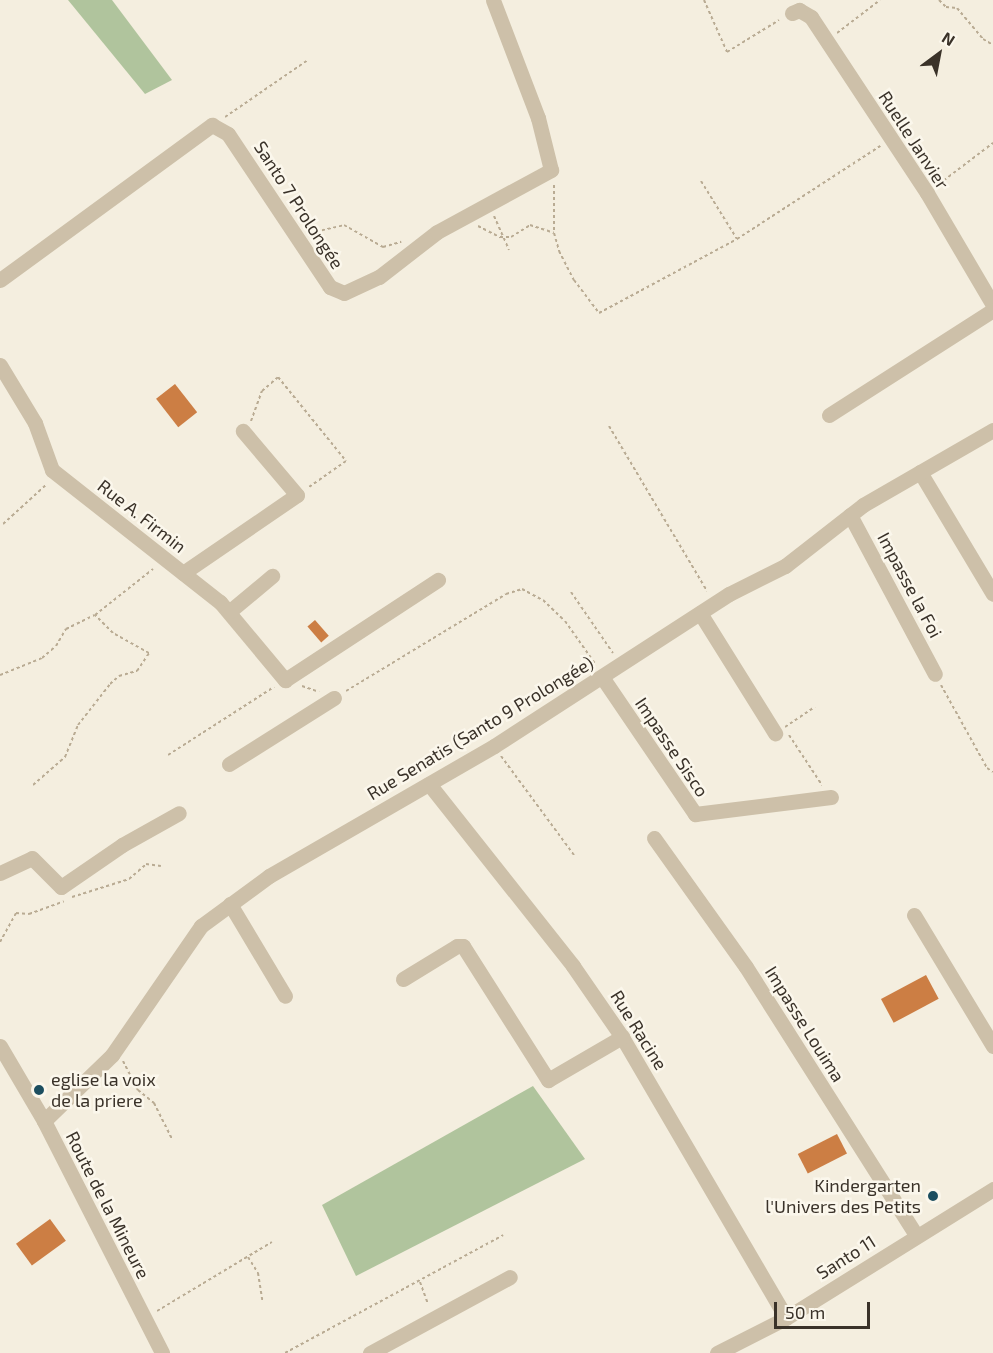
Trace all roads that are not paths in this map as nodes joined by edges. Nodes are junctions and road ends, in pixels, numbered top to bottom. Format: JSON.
{"nodes":[{"id":1,"x":493,"y":0,"type":"edge"},
{"id":2,"x":792,"y":13,"type":"road end"},
{"id":3,"x":0,"y":280,"type":"edge"},
{"id":4,"x":993,"y":305,"type":"edge"},
{"id":5,"x":993,"y":310,"type":"edge"},
{"id":6,"x":0,"y":366,"type":"edge"},
{"id":7,"x":829,"y":415,"type":"dead end"},
{"id":8,"x":993,"y":430,"type":"edge"},
{"id":9,"x":243,"y":431,"type":"road end"},
{"id":10,"x":920,"y":472,"type":"junction"},
{"id":11,"x":850,"y":515,"type":"junction"},
{"id":12,"x":183,"y":573,"type":"junction"},
{"id":13,"x":272,"y":576,"type":"dead end"},
{"id":14,"x":438,"y":580,"type":"dead end"},
{"id":15,"x":993,"y":594,"type":"edge"},
{"id":16,"x":230,"y":611,"type":"junction"},
{"id":17,"x":700,"y":613,"type":"junction"},
{"id":18,"x":935,"y":674,"type":"road end"},
{"id":19,"x":603,"y":677,"type":"junction"},
{"id":20,"x":334,"y":698,"type":"road end"},
{"id":21,"x":780,"y":730,"type":"road end"},
{"id":22,"x":229,"y":764,"type":"dead end"},
{"id":23,"x":429,"y":784,"type":"junction"},
{"id":24,"x":831,"y":797,"type":"road end"},
{"id":25,"x":179,"y":813,"type":"dead end"},
{"id":26,"x":654,"y":838,"type":"dead end"},
{"id":27,"x":0,"y":873,"type":"edge"},
{"id":28,"x":230,"y":904,"type":"junction"},
{"id":29,"x":914,"y":915,"type":"dead end"},
{"id":30,"x":403,"y":979,"type":"dead end"},
{"id":31,"x":285,"y":996,"type":"dead end"},
{"id":32,"x":622,"y":1037,"type":"junction"},
{"id":33,"x":0,"y":1046,"type":"edge"},
{"id":34,"x":993,"y":1047,"type":"edge"},
{"id":35,"x":44,"y":1121,"type":"junction"},
{"id":36,"x":993,"y":1189,"type":"edge"},
{"id":37,"x":916,"y":1236,"type":"junction"},
{"id":38,"x":510,"y":1277,"type":"dead end"},
{"id":39,"x":786,"y":1318,"type":"junction"},
{"id":40,"x":162,"y":1353,"type":"edge"},
{"id":41,"x":370,"y":1353,"type":"edge"},
{"id":42,"x":717,"y":1353,"type":"edge"}],
"edges":[{"from":1,"to":3,"type":"street","name":"Santo 7 Prolongée"},
{"from":2,"to":4,"type":"street","name":"Ruelle Janvier"},
{"from":5,"to":7,"type":"street"},
{"from":6,"to":12,"type":"street","name":"Rue A. Firmin"},
{"from":8,"to":10,"type":"street","name":"Rue Senatis (Santo 9 Prolongée)"},
{"from":9,"to":12,"type":"street"},
{"from":10,"to":11,"type":"street","name":"Rue Senatis (Santo 9 Prolongée)"},
{"from":10,"to":15,"type":"street"},
{"from":11,"to":17,"type":"street","name":"Rue Senatis (Santo 9 Prolongée)"},
{"from":11,"to":18,"type":"street","name":"Impasse la Foi"},
{"from":12,"to":16,"type":"street","name":"Rue A. Firmin"},
{"from":13,"to":16,"type":"street"},
{"from":14,"to":16,"type":"street","name":"Rue A. Firmin"},
{"from":17,"to":19,"type":"street","name":"Rue Senatis (Santo 9 Prolongée)"},
{"from":17,"to":21,"type":"street"},
{"from":19,"to":23,"type":"street","name":"Rue Senatis (Santo 9 Prolongée)"},
{"from":19,"to":24,"type":"street","name":"Impasse Sisco"},
{"from":20,"to":22,"type":"street"},
{"from":23,"to":28,"type":"street","name":"Rue Senatis (Santo 9 Prolongée)"},
{"from":23,"to":32,"type":"street","name":"Rue Racine"},
{"from":25,"to":27,"type":"street"},
{"from":26,"to":37,"type":"street","name":"Impasse Louima"},
{"from":28,"to":31,"type":"street"},
{"from":28,"to":35,"type":"street","name":"Rue Senatis (Santo 9 Prolongée)"},
{"from":29,"to":34,"type":"street"},
{"from":30,"to":32,"type":"street"},
{"from":32,"to":39,"type":"street","name":"Rue Racine"},
{"from":33,"to":35,"type":"street","name":"Route de la Mineure"},
{"from":35,"to":40,"type":"street","name":"Route de la Mineure"},
{"from":36,"to":37,"type":"street","name":"Santo 11"},
{"from":37,"to":39,"type":"street","name":"Santo 11"},
{"from":38,"to":41,"type":"street"},
{"from":39,"to":42,"type":"street","name":"Santo 11"}]}
